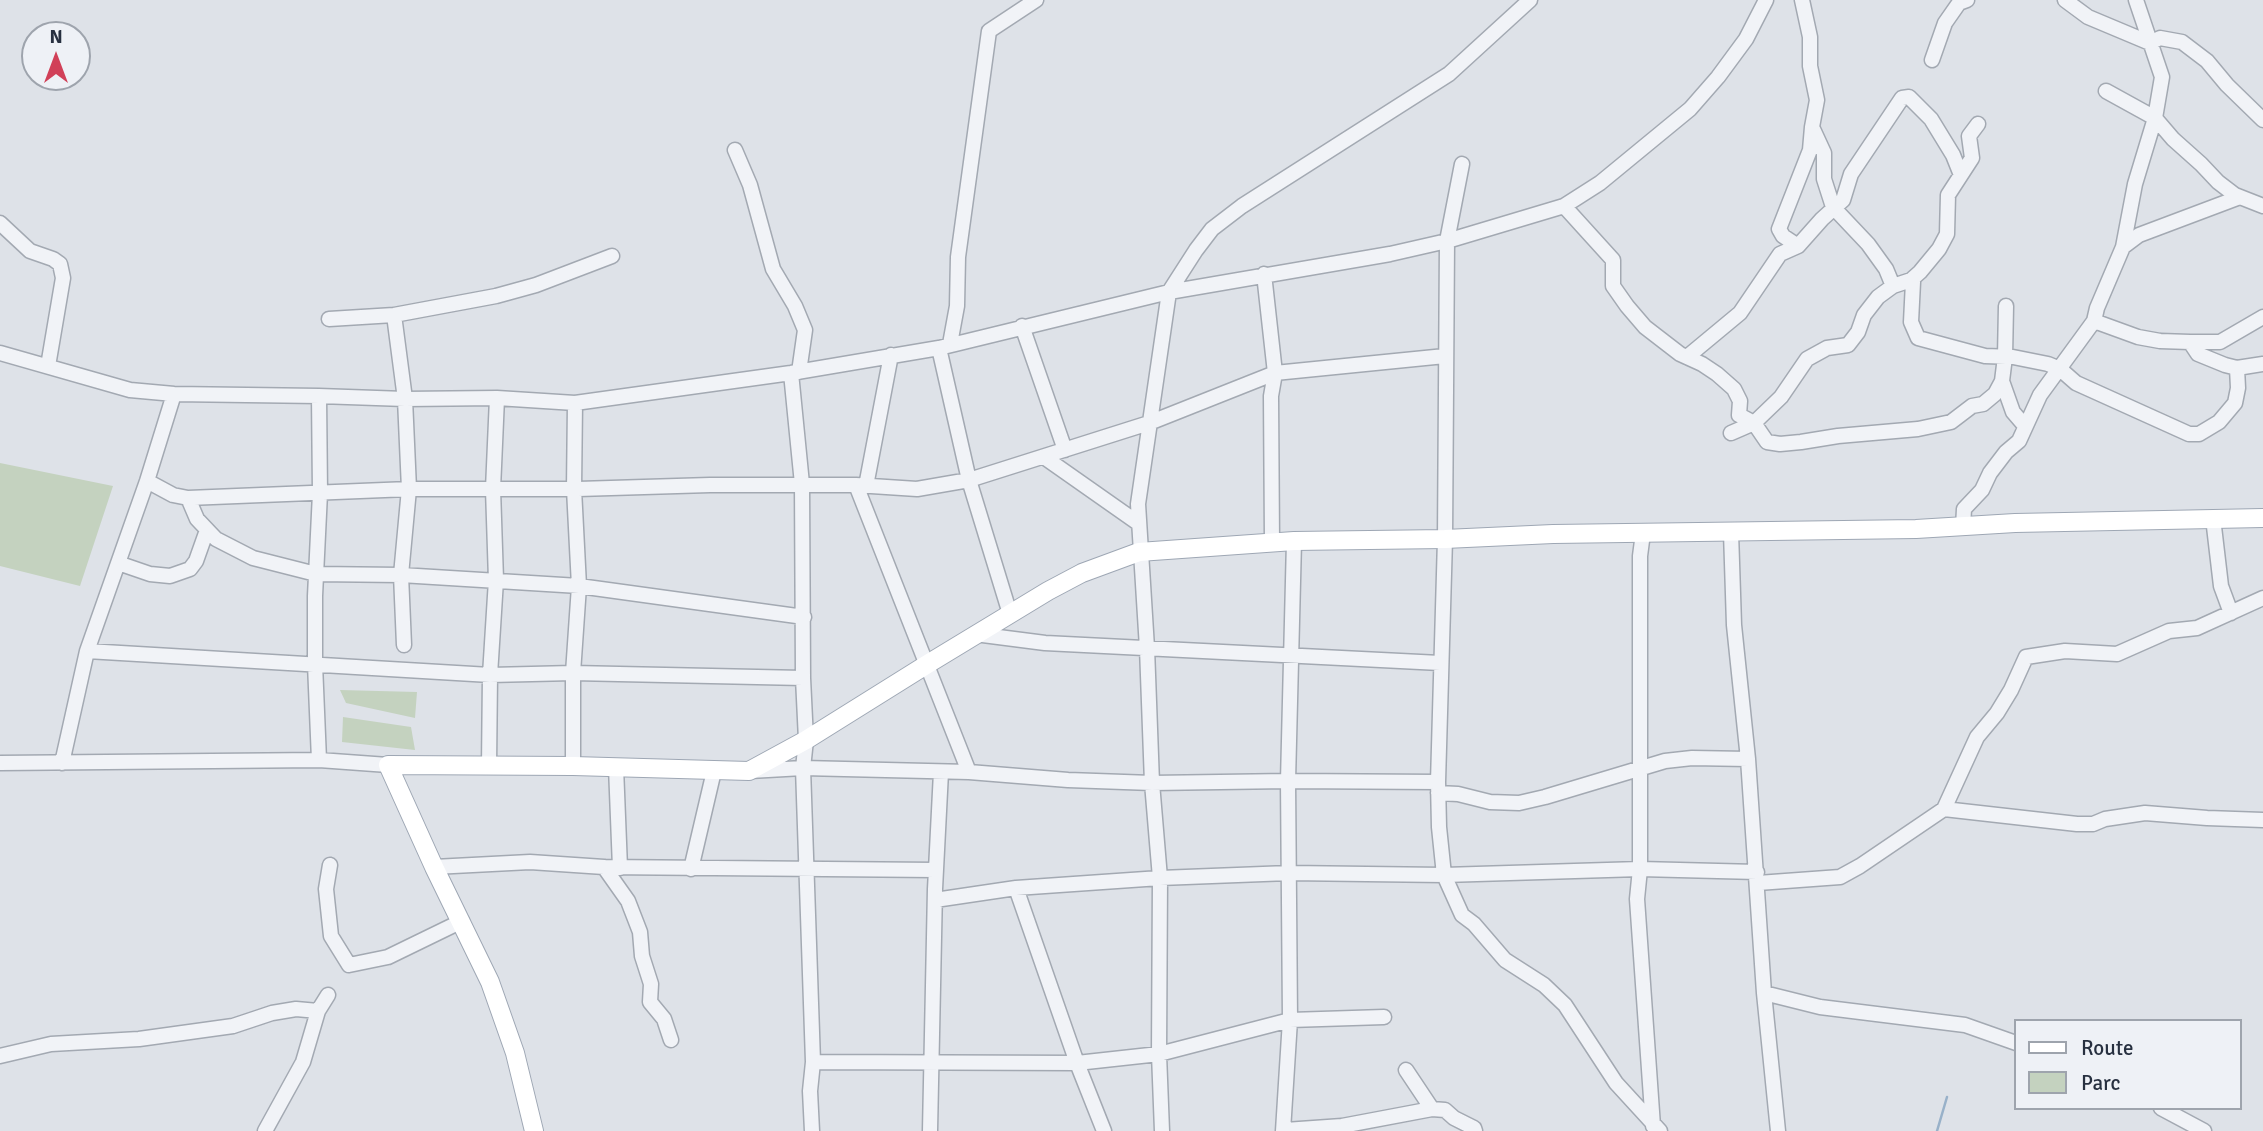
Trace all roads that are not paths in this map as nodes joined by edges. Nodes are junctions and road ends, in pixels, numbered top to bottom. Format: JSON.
{"nodes":[{"id":1,"x":1036,"y":0,"type":"edge"},
{"id":2,"x":1530,"y":0,"type":"edge"},
{"id":3,"x":1766,"y":0,"type":"edge"},
{"id":4,"x":1802,"y":0,"type":"edge"},
{"id":5,"x":1968,"y":0,"type":"edge"},
{"id":6,"x":2064,"y":0,"type":"edge"},
{"id":7,"x":2136,"y":0,"type":"edge"},
{"id":8,"x":2151,"y":43,"type":"junction"},
{"id":9,"x":1932,"y":60,"type":"dead end"},
{"id":10,"x":2106,"y":91,"type":"dead end"},
{"id":11,"x":2256,"y":103,"type":"edge"},
{"id":12,"x":2155,"y":118,"type":"junction"},
{"id":13,"x":2263,"y":120,"type":"edge"},
{"id":14,"x":1978,"y":124,"type":"dead end"},
{"id":15,"x":1812,"y":127,"type":"junction"},
{"id":16,"x":734,"y":150,"type":"dead end"},
{"id":17,"x":1462,"y":163,"type":"dead end"},
{"id":18,"x":1961,"y":175,"type":"junction"},
{"id":19,"x":2240,"y":197,"type":"junction"},
{"id":20,"x":1564,"y":206,"type":"junction"},
{"id":21,"x":2263,"y":206,"type":"edge"},
{"id":22,"x":1833,"y":208,"type":"junction"},
{"id":23,"x":0,"y":223,"type":"edge"},
{"id":24,"x":1447,"y":242,"type":"junction"},
{"id":25,"x":1798,"y":246,"type":"junction"},
{"id":26,"x":2123,"y":247,"type":"junction"},
{"id":27,"x":612,"y":256,"type":"dead end"},
{"id":28,"x":1264,"y":274,"type":"junction"},
{"id":29,"x":1911,"y":280,"type":"junction"},
{"id":30,"x":1893,"y":286,"type":"junction"},
{"id":31,"x":1169,"y":292,"type":"junction"},
{"id":32,"x":2006,"y":306,"type":"dead end"},
{"id":33,"x":394,"y":315,"type":"junction"},
{"id":34,"x":2263,"y":317,"type":"edge"},
{"id":35,"x":328,"y":319,"type":"dead end"},
{"id":36,"x":2094,"y":321,"type":"junction"},
{"id":37,"x":1023,"y":326,"type":"junction"},
{"id":38,"x":2190,"y":342,"type":"junction"},
{"id":39,"x":944,"y":346,"type":"junction"},
{"id":40,"x":0,"y":353,"type":"edge"},
{"id":41,"x":891,"y":355,"type":"junction"},
{"id":42,"x":1445,"y":356,"type":"junction"},
{"id":43,"x":1687,"y":357,"type":"junction"},
{"id":44,"x":2005,"y":357,"type":"junction"},
{"id":45,"x":2263,"y":364,"type":"edge"},
{"id":46,"x":48,"y":366,"type":"junction"},
{"id":47,"x":2237,"y":368,"type":"junction"},
{"id":48,"x":2060,"y":369,"type":"junction"},
{"id":49,"x":795,"y":372,"type":"junction"},
{"id":50,"x":1275,"y":373,"type":"junction"},
{"id":51,"x":2001,"y":381,"type":"junction"},
{"id":52,"x":174,"y":394,"type":"junction"},
{"id":53,"x":319,"y":396,"type":"junction"},
{"id":54,"x":498,"y":398,"type":"junction"},
{"id":55,"x":405,"y":399,"type":"junction"},
{"id":56,"x":575,"y":403,"type":"junction"},
{"id":57,"x":1149,"y":423,"type":"junction"},
{"id":58,"x":1754,"y":423,"type":"junction"},
{"id":59,"x":2025,"y":426,"type":"junction"},
{"id":60,"x":1731,"y":433,"type":"dead end"},
{"id":61,"x":1065,"y":450,"type":"junction"},
{"id":62,"x":1044,"y":457,"type":"junction"},
{"id":63,"x":969,"y":480,"type":"junction"},
{"id":64,"x":147,"y":481,"type":"junction"},
{"id":65,"x":802,"y":484,"type":"junction"},
{"id":66,"x":861,"y":485,"type":"junction"},
{"id":67,"x":409,"y":489,"type":"junction"},
{"id":68,"x":494,"y":489,"type":"junction"},
{"id":69,"x":574,"y":489,"type":"junction"},
{"id":70,"x":320,"y":493,"type":"junction"},
{"id":71,"x":188,"y":498,"type":"junction"},
{"id":72,"x":2213,"y":518,"type":"junction"},
{"id":73,"x":2263,"y":518,"type":"edge"},
{"id":74,"x":1138,"y":523,"type":"junction"},
{"id":75,"x":1963,"y":527,"type":"junction"},
{"id":76,"x":207,"y":530,"type":"junction"},
{"id":77,"x":1731,"y":532,"type":"junction"},
{"id":78,"x":1643,"y":533,"type":"junction"},
{"id":79,"x":1445,"y":539,"type":"junction"},
{"id":80,"x":1294,"y":541,"type":"junction"},
{"id":81,"x":1272,"y":542,"type":"junction"},
{"id":82,"x":1139,"y":552,"type":"junction"},
{"id":83,"x":118,"y":563,"type":"junction"},
{"id":84,"x":316,"y":574,"type":"junction"},
{"id":85,"x":401,"y":576,"type":"junction"},
{"id":86,"x":496,"y":580,"type":"junction"},
{"id":87,"x":579,"y":586,"type":"junction"},
{"id":88,"x":2263,"y":598,"type":"edge"},
{"id":89,"x":2231,"y":613,"type":"junction"},
{"id":90,"x":1010,"y":614,"type":"junction"},
{"id":91,"x":804,"y":617,"type":"junction"},
{"id":92,"x":975,"y":634,"type":"junction"},
{"id":93,"x":404,"y":645,"type":"dead end"},
{"id":94,"x":1147,"y":648,"type":"junction"},
{"id":95,"x":87,"y":651,"type":"junction"},
{"id":96,"x":1290,"y":655,"type":"junction"},
{"id":97,"x":1440,"y":663,"type":"junction"},
{"id":98,"x":315,"y":664,"type":"junction"},
{"id":99,"x":926,"y":665,"type":"junction"},
{"id":100,"x":573,"y":673,"type":"junction"},
{"id":101,"x":490,"y":675,"type":"junction"},
{"id":102,"x":803,"y":678,"type":"junction"},
{"id":103,"x":806,"y":740,"type":"junction"},
{"id":104,"x":320,"y":760,"type":"junction"},
{"id":105,"x":1748,"y":760,"type":"junction"},
{"id":106,"x":0,"y":763,"type":"edge"},
{"id":107,"x":62,"y":763,"type":"junction"},
{"id":108,"x":388,"y":765,"type":"junction"},
{"id":109,"x":489,"y":766,"type":"junction"},
{"id":110,"x":573,"y":766,"type":"junction"},
{"id":111,"x":615,"y":767,"type":"junction"},
{"id":112,"x":803,"y":768,"type":"junction"},
{"id":113,"x":1639,"y":768,"type":"junction"},
{"id":114,"x":714,"y":771,"type":"junction"},
{"id":115,"x":749,"y":771,"type":"junction"},
{"id":116,"x":941,"y":772,"type":"junction"},
{"id":117,"x":969,"y":772,"type":"junction"},
{"id":118,"x":1288,"y":781,"type":"junction"},
{"id":119,"x":1152,"y":783,"type":"junction"},
{"id":120,"x":1438,"y":788,"type":"junction"},
{"id":121,"x":1944,"y":809,"type":"junction"},
{"id":122,"x":2263,"y":820,"type":"edge"},
{"id":123,"x":330,"y":865,"type":"dead end"},
{"id":124,"x":434,"y":867,"type":"junction"},
{"id":125,"x":604,"y":867,"type":"junction"},
{"id":126,"x":620,"y":867,"type":"junction"},
{"id":127,"x":691,"y":869,"type":"junction"},
{"id":128,"x":807,"y":869,"type":"junction"},
{"id":129,"x":1640,"y":869,"type":"junction"},
{"id":130,"x":936,"y":870,"type":"junction"},
{"id":131,"x":1289,"y":873,"type":"junction"},
{"id":132,"x":1444,"y":875,"type":"junction"},
{"id":133,"x":1758,"y":877,"type":"junction"},
{"id":134,"x":1160,"y":878,"type":"junction"},
{"id":135,"x":1016,"y":888,"type":"junction"},
{"id":136,"x":936,"y":900,"type":"junction"},
{"id":137,"x":462,"y":921,"type":"junction"},
{"id":138,"x":1764,"y":993,"type":"junction"},
{"id":139,"x":328,"y":995,"type":"dead end"},
{"id":140,"x":318,"y":1011,"type":"junction"},
{"id":141,"x":1384,"y":1017,"type":"dead end"},
{"id":142,"x":1290,"y":1020,"type":"junction"},
{"id":143,"x":671,"y":1040,"type":"dead end"},
{"id":144,"x":2014,"y":1042,"type":"edge"},
{"id":145,"x":1158,"y":1054,"type":"junction"},
{"id":146,"x":0,"y":1056,"type":"edge"},
{"id":147,"x":813,"y":1062,"type":"junction"},
{"id":148,"x":1077,"y":1063,"type":"junction"},
{"id":149,"x":931,"y":1064,"type":"junction"},
{"id":150,"x":1406,"y":1070,"type":"dead end"},
{"id":151,"x":1432,"y":1109,"type":"junction"},
{"id":152,"x":2165,"y":1110,"type":"edge"},
{"id":153,"x":1656,"y":1128,"type":"edge"},
{"id":154,"x":1284,"y":1130,"type":"edge"},
{"id":155,"x":265,"y":1131,"type":"edge"},
{"id":156,"x":534,"y":1131,"type":"edge"},
{"id":157,"x":812,"y":1131,"type":"edge"},
{"id":158,"x":930,"y":1131,"type":"edge"},
{"id":159,"x":1104,"y":1131,"type":"edge"},
{"id":160,"x":1162,"y":1131,"type":"edge"},
{"id":161,"x":1475,"y":1131,"type":"edge"},
{"id":162,"x":1778,"y":1131,"type":"edge"},
{"id":163,"x":2204,"y":1131,"type":"edge"}],
"edges":[{"from":1,"to":39,"type":"street"},
{"from":2,"to":31,"type":"street"},
{"from":3,"to":20,"type":"street"},
{"from":4,"to":15,"type":"street"},
{"from":5,"to":9,"type":"street"},
{"from":6,"to":8,"type":"street"},
{"from":7,"to":8,"type":"street"},
{"from":8,"to":11,"type":"street"},
{"from":8,"to":12,"type":"street"},
{"from":10,"to":12,"type":"street"},
{"from":11,"to":13,"type":"street"},
{"from":12,"to":19,"type":"street"},
{"from":12,"to":26,"type":"street"},
{"from":14,"to":18,"type":"street"},
{"from":15,"to":22,"type":"street"},
{"from":15,"to":25,"type":"street"},
{"from":16,"to":49,"type":"street"},
{"from":17,"to":24,"type":"street"},
{"from":18,"to":22,"type":"street"},
{"from":18,"to":29,"type":"street"},
{"from":19,"to":21,"type":"street"},
{"from":19,"to":26,"type":"street"},
{"from":20,"to":24,"type":"street"},
{"from":20,"to":43,"type":"street"},
{"from":22,"to":25,"type":"street"},
{"from":22,"to":30,"type":"street"},
{"from":23,"to":46,"type":"street"},
{"from":24,"to":28,"type":"street"},
{"from":24,"to":42,"type":"street"},
{"from":25,"to":43,"type":"street"},
{"from":26,"to":36,"type":"street"},
{"from":27,"to":33,"type":"street"},
{"from":28,"to":31,"type":"street"},
{"from":28,"to":50,"type":"street"},
{"from":29,"to":30,"type":"street"},
{"from":29,"to":44,"type":"street"},
{"from":30,"to":58,"type":"street"},
{"from":31,"to":37,"type":"street"},
{"from":31,"to":57,"type":"street"},
{"from":32,"to":44,"type":"street"},
{"from":33,"to":35,"type":"street"},
{"from":33,"to":55,"type":"street"},
{"from":34,"to":38,"type":"street"},
{"from":36,"to":38,"type":"street"},
{"from":36,"to":48,"type":"street"},
{"from":37,"to":39,"type":"street"},
{"from":37,"to":61,"type":"street"},
{"from":38,"to":47,"type":"street"},
{"from":39,"to":41,"type":"street"},
{"from":39,"to":63,"type":"street"},
{"from":40,"to":46,"type":"street"},
{"from":41,"to":49,"type":"street"},
{"from":41,"to":66,"type":"street"},
{"from":42,"to":50,"type":"street"},
{"from":42,"to":79,"type":"street"},
{"from":43,"to":58,"type":"street"},
{"from":44,"to":48,"type":"street"},
{"from":44,"to":51,"type":"street"},
{"from":45,"to":47,"type":"street"},
{"from":46,"to":52,"type":"street"},
{"from":47,"to":48,"type":"street"},
{"from":48,"to":59,"type":"street"},
{"from":49,"to":56,"type":"street"},
{"from":49,"to":65,"type":"street"},
{"from":50,"to":57,"type":"street"},
{"from":50,"to":81,"type":"street"},
{"from":51,"to":58,"type":"street"},
{"from":51,"to":59,"type":"street"},
{"from":52,"to":53,"type":"street"},
{"from":52,"to":64,"type":"street"},
{"from":53,"to":55,"type":"street"},
{"from":53,"to":70,"type":"street"},
{"from":54,"to":55,"type":"street"},
{"from":54,"to":56,"type":"street"},
{"from":54,"to":68,"type":"street"},
{"from":55,"to":67,"type":"street"},
{"from":56,"to":69,"type":"street"},
{"from":57,"to":61,"type":"street"},
{"from":57,"to":74,"type":"street"},
{"from":58,"to":60,"type":"street"},
{"from":59,"to":75,"type":"street"},
{"from":61,"to":62,"type":"street"},
{"from":62,"to":63,"type":"street"},
{"from":62,"to":74,"type":"street"},
{"from":63,"to":66,"type":"street"},
{"from":63,"to":90,"type":"street"},
{"from":64,"to":71,"type":"street"},
{"from":64,"to":83,"type":"street"},
{"from":65,"to":66,"type":"street"},
{"from":65,"to":69,"type":"street"},
{"from":65,"to":91,"type":"street"},
{"from":66,"to":99,"type":"street"},
{"from":67,"to":68,"type":"street"},
{"from":67,"to":70,"type":"street"},
{"from":67,"to":85,"type":"street"},
{"from":68,"to":69,"type":"street"},
{"from":68,"to":86,"type":"street"},
{"from":69,"to":87,"type":"street"},
{"from":70,"to":71,"type":"street"},
{"from":70,"to":84,"type":"street"},
{"from":71,"to":76,"type":"street"},
{"from":72,"to":73,"type":"main road"},
{"from":72,"to":75,"type":"main road"},
{"from":72,"to":89,"type":"street"},
{"from":74,"to":82,"type":"street"},
{"from":75,"to":77,"type":"main road"},
{"from":76,"to":83,"type":"street"},
{"from":76,"to":84,"type":"street"},
{"from":77,"to":78,"type":"main road"},
{"from":77,"to":105,"type":"street"},
{"from":78,"to":79,"type":"main road"},
{"from":78,"to":113,"type":"street"},
{"from":79,"to":80,"type":"main road"},
{"from":79,"to":97,"type":"street"},
{"from":80,"to":81,"type":"main road"},
{"from":80,"to":96,"type":"street"},
{"from":81,"to":82,"type":"main road"},
{"from":82,"to":90,"type":"main road"},
{"from":82,"to":94,"type":"street"},
{"from":83,"to":95,"type":"street"},
{"from":84,"to":85,"type":"street"},
{"from":84,"to":98,"type":"street"},
{"from":85,"to":86,"type":"street"},
{"from":85,"to":93,"type":"street"},
{"from":86,"to":87,"type":"street"},
{"from":86,"to":101,"type":"street"},
{"from":87,"to":91,"type":"street"},
{"from":87,"to":100,"type":"street"},
{"from":88,"to":89,"type":"street"},
{"from":89,"to":121,"type":"street"},
{"from":90,"to":92,"type":"main road"},
{"from":91,"to":102,"type":"street"},
{"from":92,"to":94,"type":"street"},
{"from":92,"to":99,"type":"main road"},
{"from":94,"to":96,"type":"street"},
{"from":94,"to":119,"type":"street"},
{"from":95,"to":98,"type":"street"},
{"from":95,"to":107,"type":"street"},
{"from":96,"to":97,"type":"street"},
{"from":96,"to":118,"type":"street"},
{"from":97,"to":120,"type":"street"},
{"from":98,"to":101,"type":"street"},
{"from":98,"to":104,"type":"street"},
{"from":99,"to":103,"type":"main road"},
{"from":99,"to":117,"type":"street"},
{"from":100,"to":101,"type":"street"},
{"from":100,"to":102,"type":"street"},
{"from":100,"to":110,"type":"street"},
{"from":101,"to":109,"type":"street"},
{"from":102,"to":103,"type":"street"},
{"from":103,"to":112,"type":"street"},
{"from":103,"to":115,"type":"main road"},
{"from":104,"to":107,"type":"street"},
{"from":104,"to":108,"type":"street"},
{"from":105,"to":113,"type":"street"},
{"from":105,"to":133,"type":"street"},
{"from":106,"to":107,"type":"street"},
{"from":108,"to":109,"type":"main road"},
{"from":108,"to":124,"type":"main road"},
{"from":109,"to":110,"type":"main road"},
{"from":110,"to":111,"type":"main road"},
{"from":111,"to":114,"type":"main road"},
{"from":111,"to":126,"type":"street"},
{"from":112,"to":115,"type":"street"},
{"from":112,"to":116,"type":"street"},
{"from":112,"to":128,"type":"street"},
{"from":113,"to":120,"type":"street"},
{"from":113,"to":129,"type":"street"},
{"from":114,"to":115,"type":"main road"},
{"from":114,"to":127,"type":"street"},
{"from":116,"to":117,"type":"street"},
{"from":116,"to":130,"type":"street"},
{"from":117,"to":119,"type":"street"},
{"from":118,"to":119,"type":"street"},
{"from":118,"to":120,"type":"street"},
{"from":118,"to":131,"type":"street"},
{"from":119,"to":134,"type":"street"},
{"from":120,"to":132,"type":"street"},
{"from":121,"to":122,"type":"street"},
{"from":121,"to":133,"type":"street"},
{"from":123,"to":137,"type":"street"},
{"from":124,"to":125,"type":"street"},
{"from":124,"to":137,"type":"main road"},
{"from":125,"to":126,"type":"street"},
{"from":125,"to":143,"type":"street"},
{"from":126,"to":127,"type":"street"},
{"from":127,"to":128,"type":"street"},
{"from":128,"to":130,"type":"street"},
{"from":128,"to":147,"type":"street"},
{"from":129,"to":132,"type":"street"},
{"from":129,"to":133,"type":"street"},
{"from":129,"to":153,"type":"street"},
{"from":130,"to":136,"type":"street"},
{"from":131,"to":132,"type":"street"},
{"from":131,"to":134,"type":"street"},
{"from":131,"to":142,"type":"street"},
{"from":132,"to":153,"type":"street"},
{"from":133,"to":138,"type":"street"},
{"from":134,"to":135,"type":"street"},
{"from":134,"to":145,"type":"street"},
{"from":135,"to":136,"type":"street"},
{"from":135,"to":148,"type":"street"},
{"from":136,"to":149,"type":"street"},
{"from":137,"to":156,"type":"main road"},
{"from":138,"to":144,"type":"street"},
{"from":138,"to":162,"type":"street"},
{"from":139,"to":140,"type":"street"},
{"from":140,"to":146,"type":"street"},
{"from":140,"to":155,"type":"street"},
{"from":141,"to":142,"type":"street"},
{"from":142,"to":145,"type":"street"},
{"from":142,"to":154,"type":"street"},
{"from":145,"to":148,"type":"street"},
{"from":145,"to":160,"type":"street"},
{"from":147,"to":149,"type":"street"},
{"from":147,"to":157,"type":"street"},
{"from":148,"to":149,"type":"street"},
{"from":148,"to":159,"type":"street"},
{"from":149,"to":158,"type":"street"},
{"from":150,"to":151,"type":"street"},
{"from":151,"to":154,"type":"street"},
{"from":151,"to":161,"type":"street"},
{"from":152,"to":163,"type":"street"}]}
